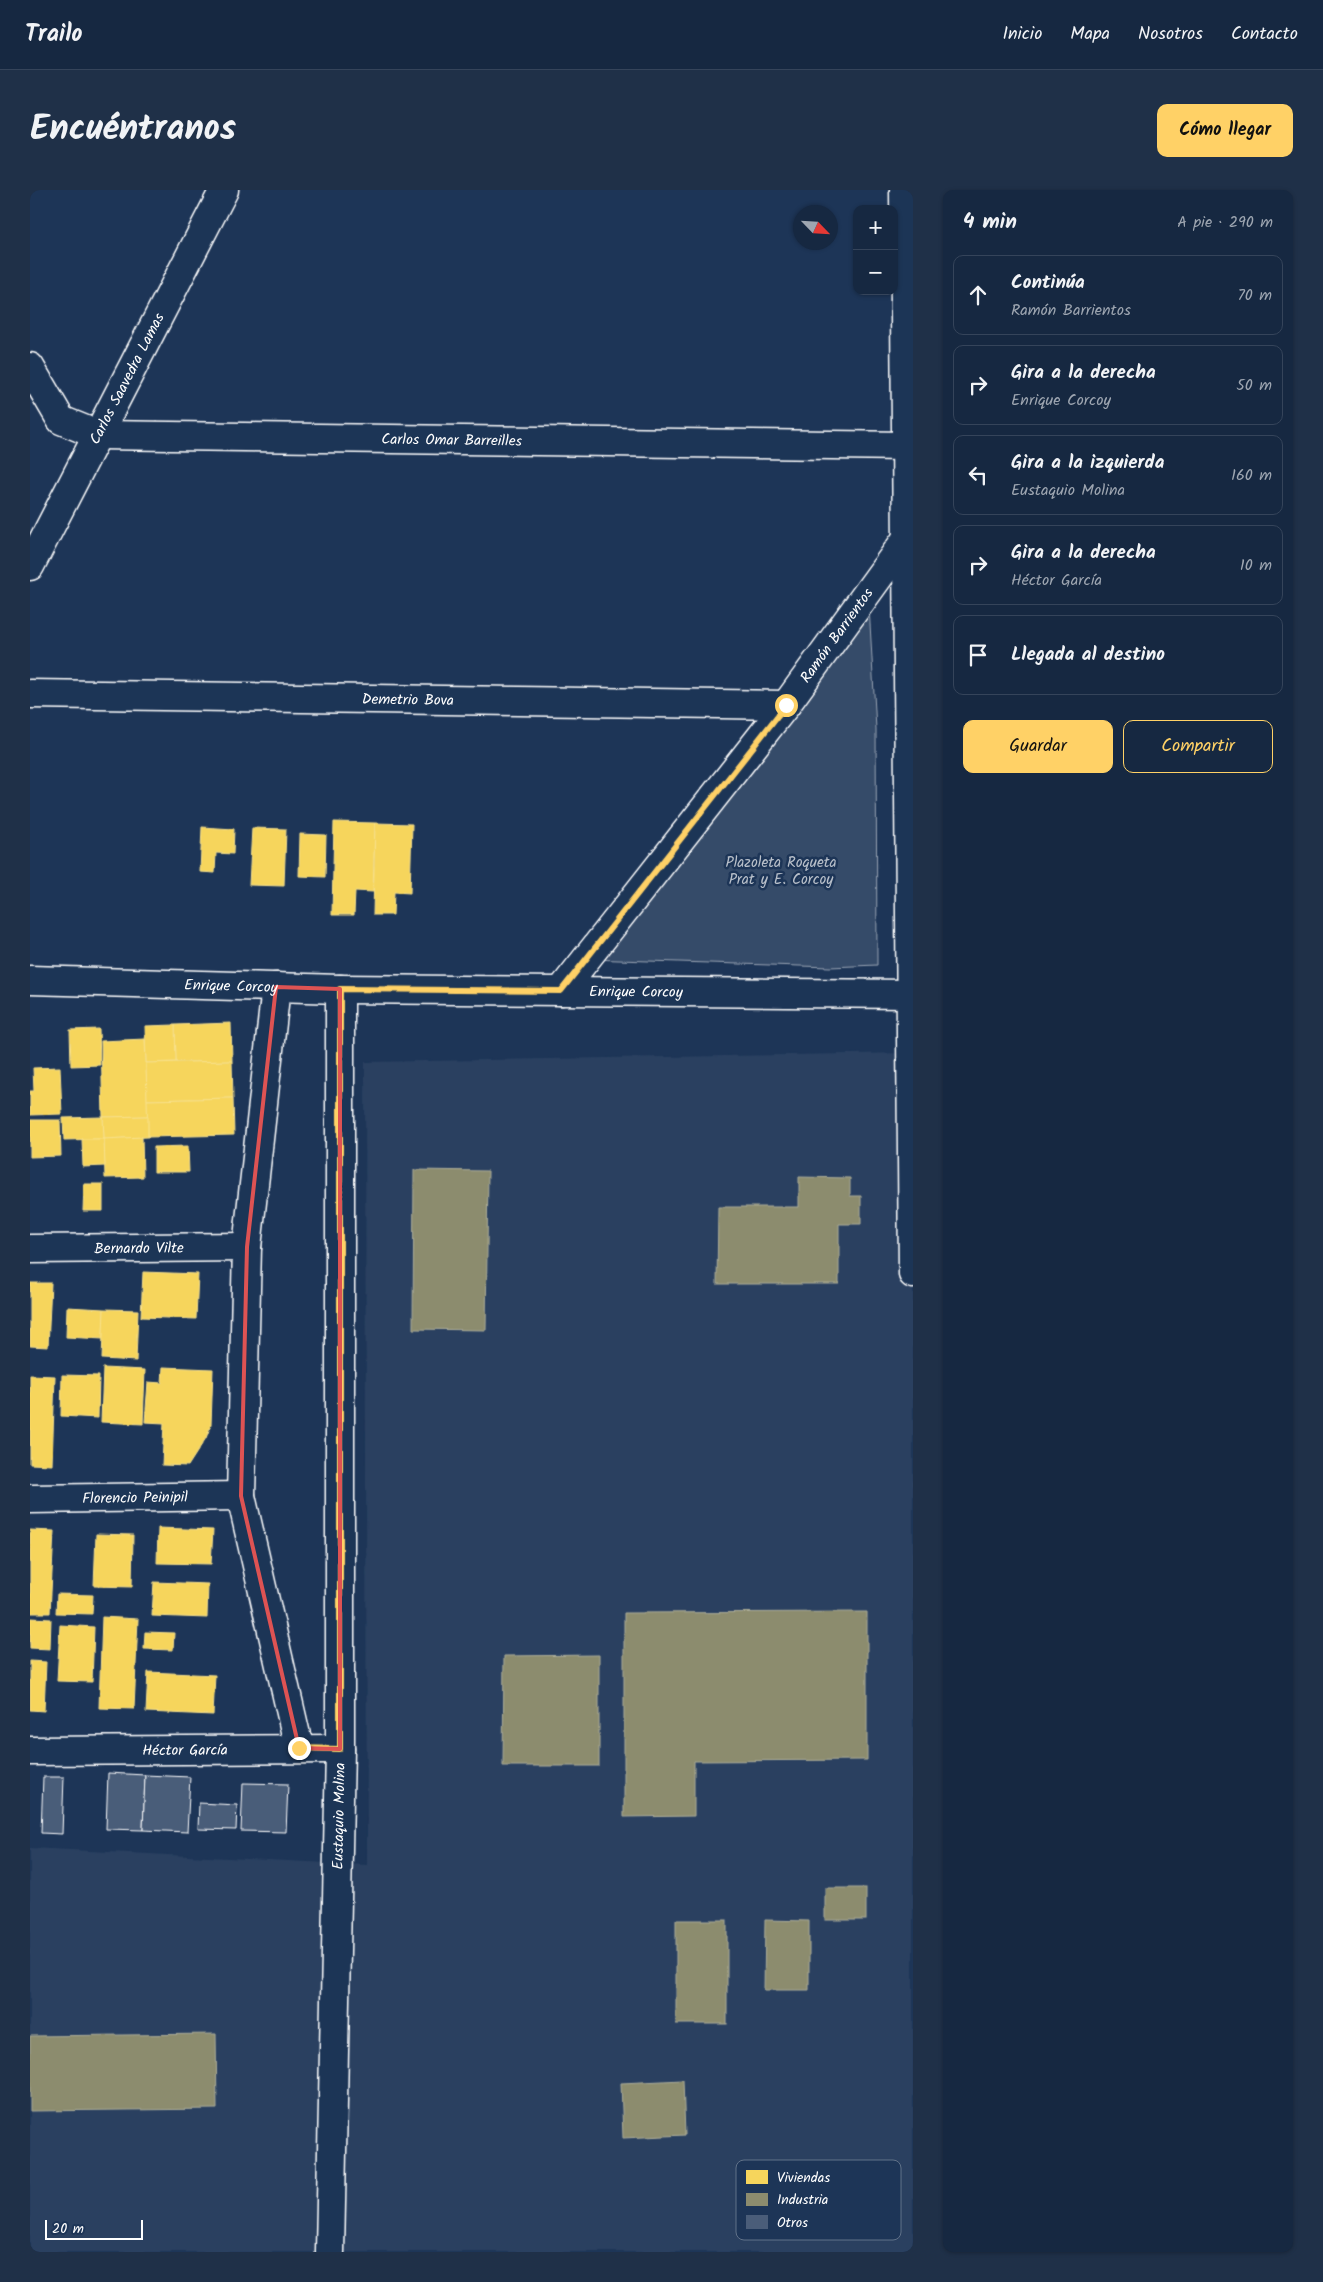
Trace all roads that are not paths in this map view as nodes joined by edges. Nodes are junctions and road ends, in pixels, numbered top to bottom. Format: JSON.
{"nodes":[{"id":1,"x":224,"y":190,"type":"edge"},
{"id":2,"x":904,"y":190,"type":"edge"},
{"id":3,"x":30,"y":367,"type":"edge"},
{"id":4,"x":98,"y":435,"type":"junction"},
{"id":5,"x":907,"y":446,"type":"junction"},
{"id":6,"x":907,"y":538,"type":"junction"},
{"id":7,"x":30,"y":566,"type":"edge"},
{"id":8,"x":30,"y":694,"type":"edge"},
{"id":9,"x":786,"y":705,"type":"junction"},
{"id":10,"x":30,"y":980,"type":"edge"},
{"id":11,"x":276,"y":987,"type":"junction"},
{"id":12,"x":340,"y":989,"type":"junction"},
{"id":13,"x":561,"y":991,"type":"junction"},
{"id":14,"x":912,"y":994,"type":"edge"},
{"id":15,"x":247,"y":1247,"type":"junction"},
{"id":16,"x":30,"y":1250,"type":"edge"},
{"id":17,"x":913,"y":1274,"type":"edge"},
{"id":18,"x":241,"y":1496,"type":"junction"},
{"id":19,"x":30,"y":1499,"type":"edge"},
{"id":20,"x":299,"y":1748,"type":"junction"},
{"id":21,"x":340,"y":1749,"type":"junction"},
{"id":22,"x":30,"y":1751,"type":"edge"},
{"id":23,"x":330,"y":2252,"type":"edge"}],
"edges":[{"from":1,"to":4,"type":"street","name":"Carlos Saavedra Lamas"},
{"from":2,"to":5,"type":"street"},
{"from":3,"to":4,"type":"street","name":"Carlos Omar Barreilles"},
{"from":4,"to":5,"type":"street","name":"Carlos Omar Barreilles"},
{"from":4,"to":7,"type":"street","name":"Carlos Saavedra Lamas"},
{"from":5,"to":6,"type":"street"},
{"from":6,"to":9,"type":"street","name":"Ramón Barrientos"},
{"from":6,"to":14,"type":"street"},
{"from":8,"to":9,"type":"street","name":"Demetrio Bova"},
{"from":9,"to":13,"type":"street","name":"Ramón Barrientos"},
{"from":10,"to":11,"type":"street","name":"Enrique Corcoy"},
{"from":11,"to":12,"type":"street","name":"Enrique Corcoy"},
{"from":11,"to":15,"type":"street"},
{"from":12,"to":13,"type":"street","name":"Enrique Corcoy"},
{"from":12,"to":21,"type":"street","name":"Eustaquio Molina"},
{"from":13,"to":14,"type":"street","name":"Enrique Corcoy"},
{"from":14,"to":17,"type":"street"},
{"from":15,"to":16,"type":"street","name":"Bernardo Vilte"},
{"from":15,"to":18,"type":"street"},
{"from":18,"to":19,"type":"street","name":"Florencio Peinipil"},
{"from":18,"to":20,"type":"street"},
{"from":20,"to":21,"type":"street","name":"Héctor García"},
{"from":20,"to":22,"type":"street","name":"Héctor García"},
{"from":21,"to":23,"type":"street","name":"Eustaquio Molina"}]}
